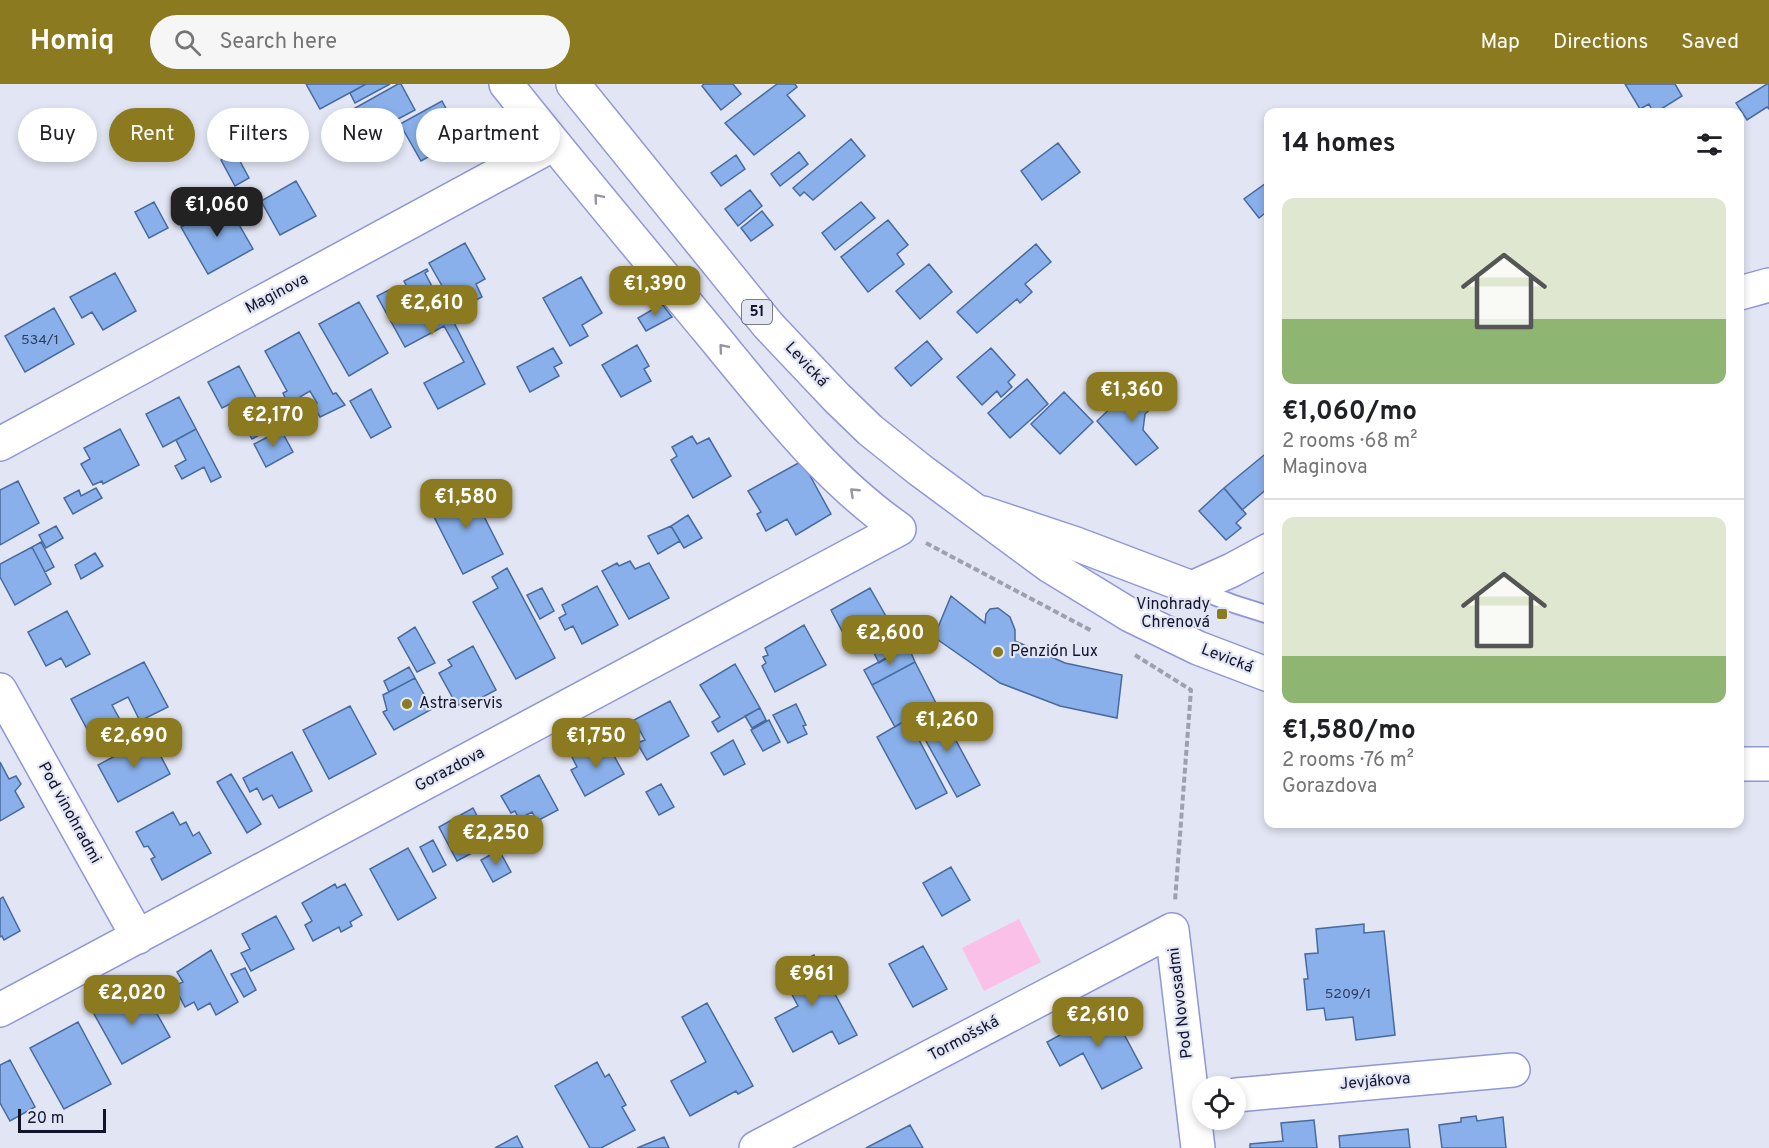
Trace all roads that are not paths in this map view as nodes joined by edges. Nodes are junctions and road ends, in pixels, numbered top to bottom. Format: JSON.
{"nodes":[{"id":1,"x":506,"y":84,"type":"edge"},
{"id":2,"x":573,"y":84,"type":"edge"},
{"id":3,"x":525,"y":108,"type":"edge"},
{"id":4,"x":560,"y":151,"type":"edge"},
{"id":5,"x":521,"y":162,"type":"edge"},
{"id":6,"x":1769,"y":285,"type":"edge"},
{"id":7,"x":1744,"y":292,"type":"edge"},
{"id":8,"x":0,"y":444,"type":"edge"},
{"id":9,"x":973,"y":510,"type":"junction"},
{"id":10,"x":1264,"y":553,"type":"edge"},
{"id":11,"x":1192,"y":588,"type":"junction"},
{"id":12,"x":1264,"y":613,"type":"edge"},
{"id":13,"x":1264,"y":673,"type":"edge"},
{"id":14,"x":0,"y":690,"type":"edge"},
{"id":15,"x":1744,"y":764,"type":"edge"},
{"id":16,"x":1769,"y":764,"type":"edge"},
{"id":17,"x":1172,"y":930,"type":"joint"},
{"id":18,"x":138,"y":937,"type":"junction"},
{"id":19,"x":0,"y":1010,"type":"edge"},
{"id":20,"x":1513,"y":1070,"type":"dead end"},
{"id":21,"x":1195,"y":1076,"type":"edge"},
{"id":22,"x":1246,"y":1094,"type":"edge"},
{"id":23,"x":1198,"y":1130,"type":"edge"},
{"id":24,"x":756,"y":1148,"type":"edge"},
{"id":25,"x":1198,"y":1148,"type":"edge"}],
"edges":[{"from":1,"to":3,"type":"street"},
{"from":2,"to":9,"type":"street","name":"Levická","number":"51"},
{"from":18,"to":4,"type":"street","name":"Gorazdova","one_way":true},
{"from":5,"to":8,"type":"street","name":"Maginova"},
{"from":6,"to":7,"type":"street"},
{"from":9,"to":11,"type":"street","name":"Levická"},
{"from":9,"to":13,"type":"street","name":"Levická","number":"51"},
{"from":10,"to":11,"type":"street"},
{"from":11,"to":12,"type":"lane","name":"Levická"},
{"from":14,"to":18,"type":"street","name":"Pod vinohradmi"},
{"from":15,"to":16,"type":"street"},
{"from":17,"to":21,"type":"street","name":"Pod Novosadmi"},
{"from":17,"to":24,"type":"street","name":"Tormošská"},
{"from":18,"to":19,"type":"street","name":"Gorazdova"},
{"from":20,"to":22,"type":"street","name":"Jevjákova"},
{"from":23,"to":25,"type":"street","name":"Pod Novosadmi"}]}
